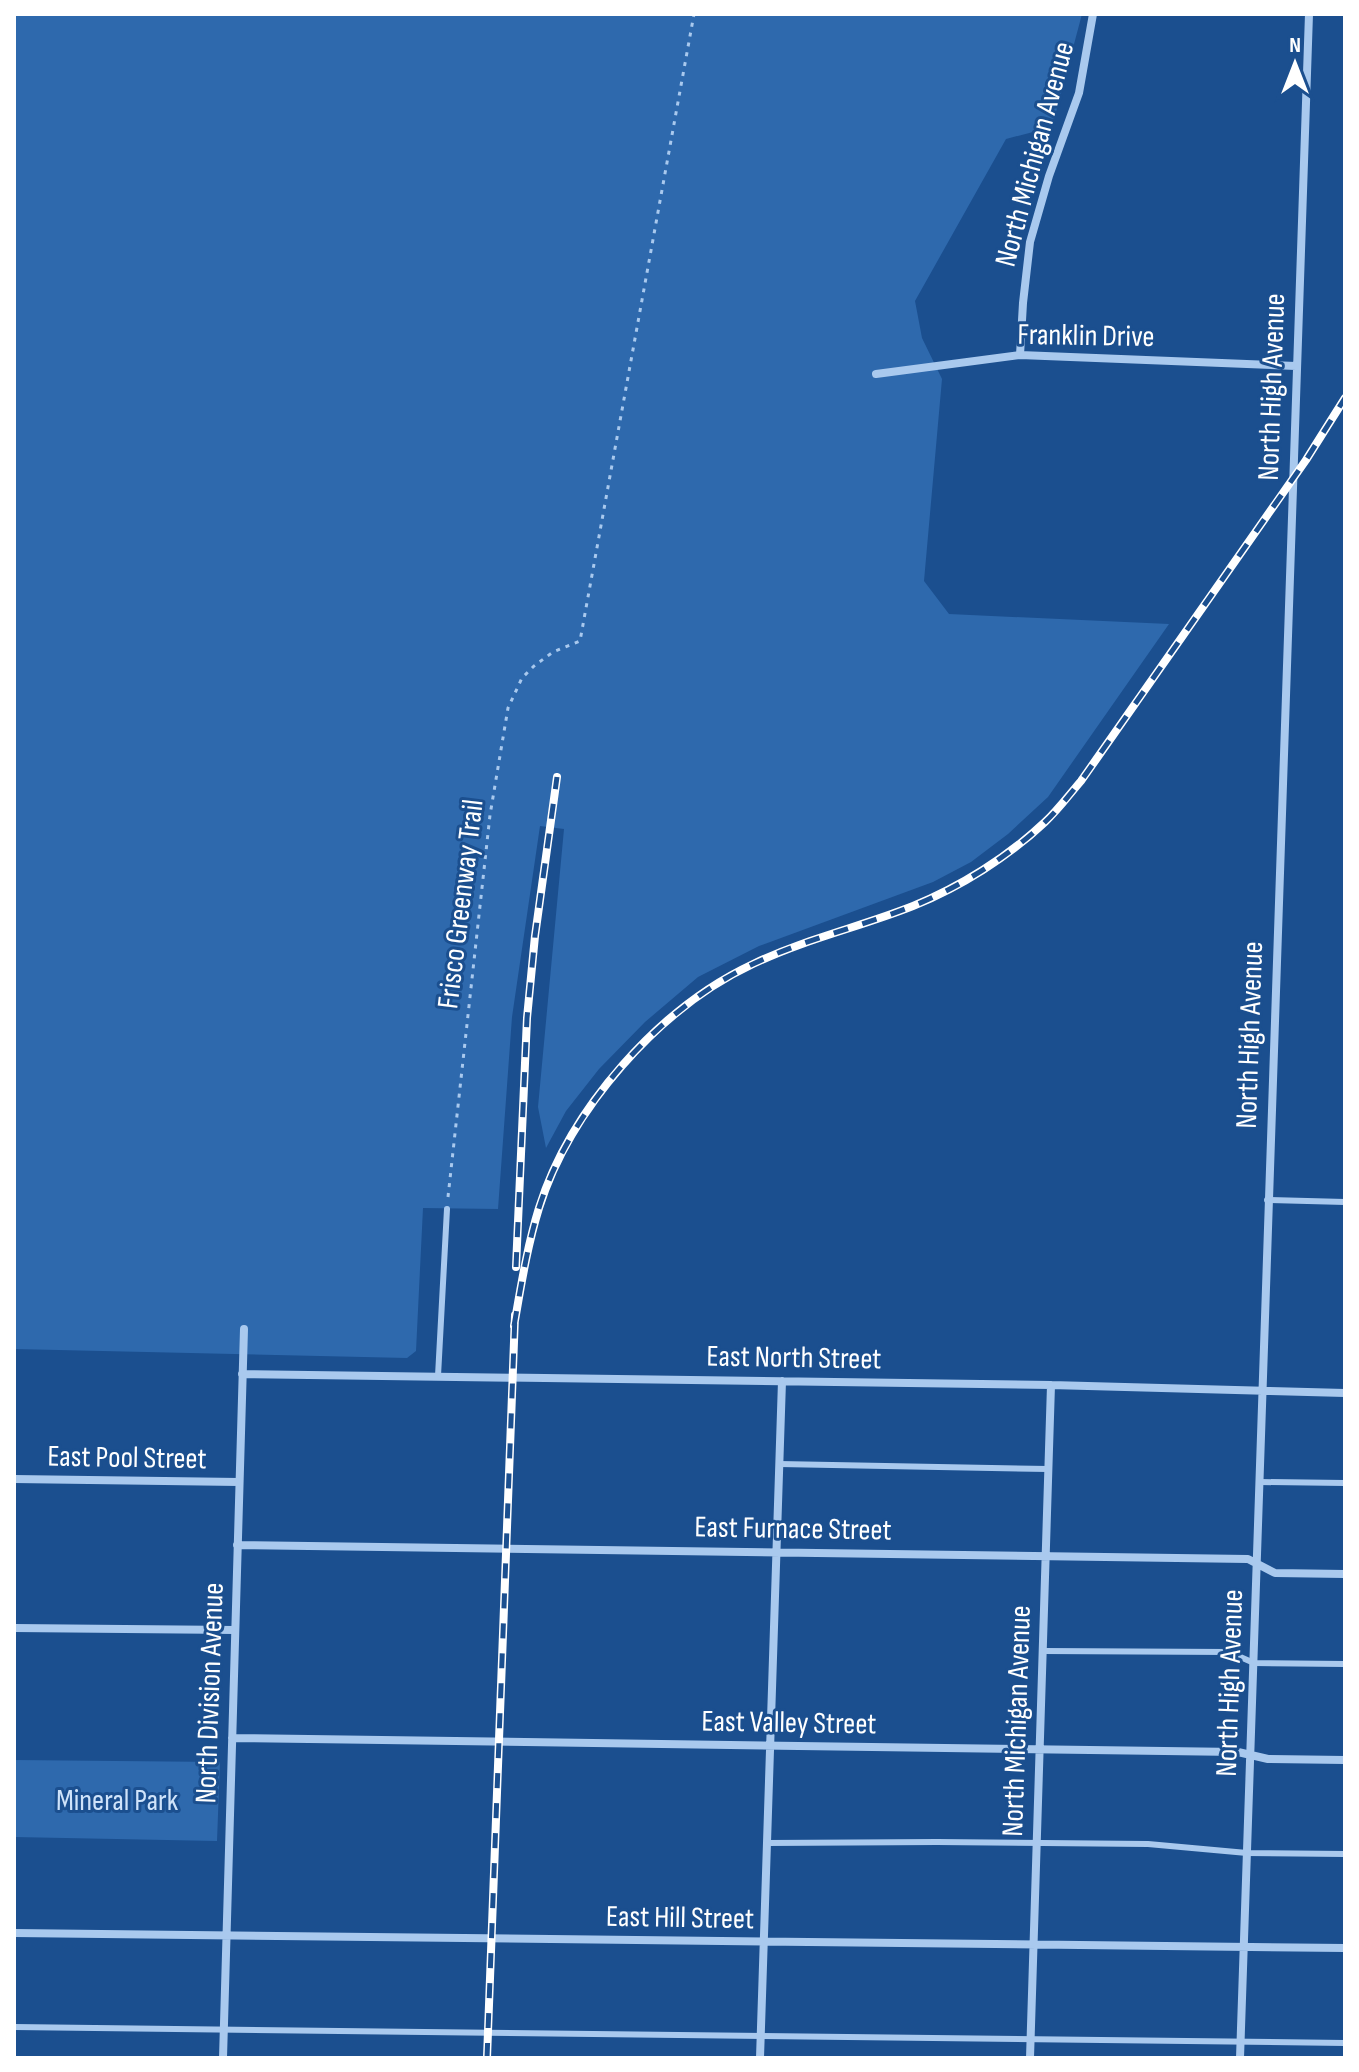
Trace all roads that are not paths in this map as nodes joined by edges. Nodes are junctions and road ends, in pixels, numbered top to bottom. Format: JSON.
{"nodes":[{"id":1,"x":1093,"y":14,"type":"edge"},
{"id":2,"x":1309,"y":14,"type":"edge"},
{"id":3,"x":1020,"y":355,"type":"junction"},
{"id":4,"x":1296,"y":366,"type":"junction"},
{"id":5,"x":876,"y":374,"type":"dead end"},
{"id":6,"x":1267,"y":1200,"type":"junction"},
{"id":7,"x":1345,"y":1202,"type":"edge"},
{"id":8,"x":447,"y":1209,"type":"road end"},
{"id":9,"x":244,"y":1329,"type":"dead end"},
{"id":10,"x":242,"y":1374,"type":"junction"},
{"id":11,"x":438,"y":1376,"type":"junction"},
{"id":12,"x":782,"y":1381,"type":"junction"},
{"id":13,"x":1051,"y":1385,"type":"junction"},
{"id":14,"x":1263,"y":1392,"type":"junction"},
{"id":15,"x":1345,"y":1393,"type":"edge"},
{"id":16,"x":779,"y":1464,"type":"junction"},
{"id":17,"x":1048,"y":1469,"type":"junction"},
{"id":18,"x":14,"y":1479,"type":"edge"},
{"id":19,"x":239,"y":1482,"type":"junction"},
{"id":20,"x":1260,"y":1482,"type":"junction"},
{"id":21,"x":1345,"y":1483,"type":"edge"},
{"id":22,"x":237,"y":1545,"type":"junction"},
{"id":23,"x":777,"y":1551,"type":"junction"},
{"id":24,"x":1046,"y":1556,"type":"junction"},
{"id":25,"x":1257,"y":1565,"type":"junction"},
{"id":26,"x":1345,"y":1574,"type":"edge"},
{"id":27,"x":14,"y":1628,"type":"edge"},
{"id":28,"x":235,"y":1630,"type":"junction"},
{"id":29,"x":1043,"y":1651,"type":"junction"},
{"id":30,"x":1254,"y":1663,"type":"junction"},
{"id":31,"x":1345,"y":1664,"type":"edge"},
{"id":32,"x":232,"y":1738,"type":"junction"},
{"id":33,"x":770,"y":1745,"type":"junction"},
{"id":34,"x":1039,"y":1749,"type":"junction"},
{"id":35,"x":1251,"y":1755,"type":"junction"},
{"id":36,"x":1345,"y":1760,"type":"edge"},
{"id":37,"x":767,"y":1843,"type":"junction"},
{"id":38,"x":1037,"y":1845,"type":"junction"},
{"id":39,"x":1247,"y":1853,"type":"junction"},
{"id":40,"x":1345,"y":1854,"type":"edge"},
{"id":41,"x":14,"y":1933,"type":"edge"},
{"id":42,"x":227,"y":1934,"type":"junction"},
{"id":43,"x":764,"y":1942,"type":"junction"},
{"id":44,"x":1033,"y":1945,"type":"junction"},
{"id":45,"x":1244,"y":1947,"type":"junction"},
{"id":46,"x":1345,"y":1948,"type":"edge"},
{"id":47,"x":14,"y":2027,"type":"edge"},
{"id":48,"x":224,"y":2027,"type":"junction"},
{"id":49,"x":761,"y":2036,"type":"junction"},
{"id":50,"x":1030,"y":2040,"type":"junction"},
{"id":51,"x":1240,"y":2043,"type":"junction"},
{"id":52,"x":1345,"y":2043,"type":"edge"},
{"id":53,"x":223,"y":2058,"type":"edge"},
{"id":54,"x":760,"y":2058,"type":"edge"},
{"id":55,"x":1030,"y":2058,"type":"edge"},
{"id":56,"x":1240,"y":2058,"type":"edge"}],
"edges":[{"from":1,"to":3,"type":"street","name":"North Michigan Avenue"},
{"from":2,"to":4,"type":"street","name":"North High Avenue"},
{"from":3,"to":4,"type":"street","name":"Franklin Drive"},
{"from":3,"to":5,"type":"street","name":"Franklin Drive"},
{"from":4,"to":6,"type":"street","name":"North High Avenue"},
{"from":6,"to":7,"type":"lane"},
{"from":6,"to":14,"type":"street","name":"North High Avenue"},
{"from":8,"to":11,"type":"lane"},
{"from":9,"to":10,"type":"street","name":"North Division Avenue"},
{"from":10,"to":11,"type":"street","name":"East North Street"},
{"from":10,"to":19,"type":"street","name":"North Division Avenue"},
{"from":11,"to":12,"type":"street","name":"East North Street"},
{"from":12,"to":13,"type":"street","name":"East North Street"},
{"from":12,"to":16,"type":"street"},
{"from":13,"to":14,"type":"street","name":"East North Street"},
{"from":13,"to":17,"type":"street","name":"North Michigan Avenue"},
{"from":14,"to":15,"type":"street","name":"East North Street"},
{"from":14,"to":20,"type":"street","name":"North High Avenue"},
{"from":16,"to":17,"type":"lane"},
{"from":16,"to":23,"type":"street"},
{"from":17,"to":24,"type":"street","name":"North Michigan Avenue"},
{"from":18,"to":19,"type":"street","name":"East Pool Street"},
{"from":19,"to":22,"type":"street","name":"North Division Avenue"},
{"from":20,"to":21,"type":"lane"},
{"from":20,"to":25,"type":"street","name":"North High Avenue"},
{"from":22,"to":23,"type":"street","name":"East Furnace Street"},
{"from":22,"to":28,"type":"street","name":"North Division Avenue"},
{"from":23,"to":24,"type":"street","name":"East Furnace Street"},
{"from":23,"to":33,"type":"street"},
{"from":24,"to":25,"type":"street","name":"East Furnace Street"},
{"from":24,"to":29,"type":"street","name":"North Michigan Avenue"},
{"from":25,"to":26,"type":"street","name":"East Furnace Street"},
{"from":25,"to":30,"type":"street","name":"North High Avenue"},
{"from":27,"to":28,"type":"street"},
{"from":28,"to":32,"type":"street","name":"North Division Avenue"},
{"from":29,"to":30,"type":"lane"},
{"from":29,"to":34,"type":"street","name":"North Michigan Avenue"},
{"from":30,"to":31,"type":"lane"},
{"from":30,"to":35,"type":"street","name":"North High Avenue"},
{"from":32,"to":33,"type":"street","name":"East Valley Street"},
{"from":32,"to":42,"type":"street","name":"North Division Avenue"},
{"from":33,"to":34,"type":"street","name":"East Valley Street"},
{"from":33,"to":37,"type":"street"},
{"from":34,"to":35,"type":"street","name":"East Valley Street"},
{"from":34,"to":38,"type":"street","name":"North Michigan Avenue"},
{"from":35,"to":36,"type":"street","name":"East Valley Street"},
{"from":35,"to":39,"type":"street","name":"North High Avenue"},
{"from":37,"to":38,"type":"lane"},
{"from":37,"to":43,"type":"street"},
{"from":38,"to":39,"type":"lane"},
{"from":38,"to":44,"type":"street","name":"North Michigan Avenue"},
{"from":39,"to":40,"type":"lane"},
{"from":39,"to":45,"type":"street","name":"North High Avenue"},
{"from":41,"to":42,"type":"street","name":"East Hill Street"},
{"from":42,"to":43,"type":"street","name":"East Hill Street"},
{"from":42,"to":48,"type":"street","name":"North Division Avenue"},
{"from":43,"to":44,"type":"street","name":"East Hill Street"},
{"from":43,"to":49,"type":"street"},
{"from":44,"to":45,"type":"street","name":"East Hill Street"},
{"from":44,"to":50,"type":"street","name":"North Michigan Avenue"},
{"from":45,"to":46,"type":"street","name":"East Hill Street"},
{"from":45,"to":51,"type":"street","name":"North High Avenue"},
{"from":47,"to":48,"type":"lane"},
{"from":48,"to":49,"type":"lane"},
{"from":48,"to":53,"type":"street","name":"North Division Avenue"},
{"from":49,"to":50,"type":"lane"},
{"from":49,"to":54,"type":"street"},
{"from":50,"to":51,"type":"lane"},
{"from":50,"to":55,"type":"street","name":"North Michigan Avenue"},
{"from":51,"to":52,"type":"lane"},
{"from":51,"to":56,"type":"street","name":"North High Avenue"}]}
